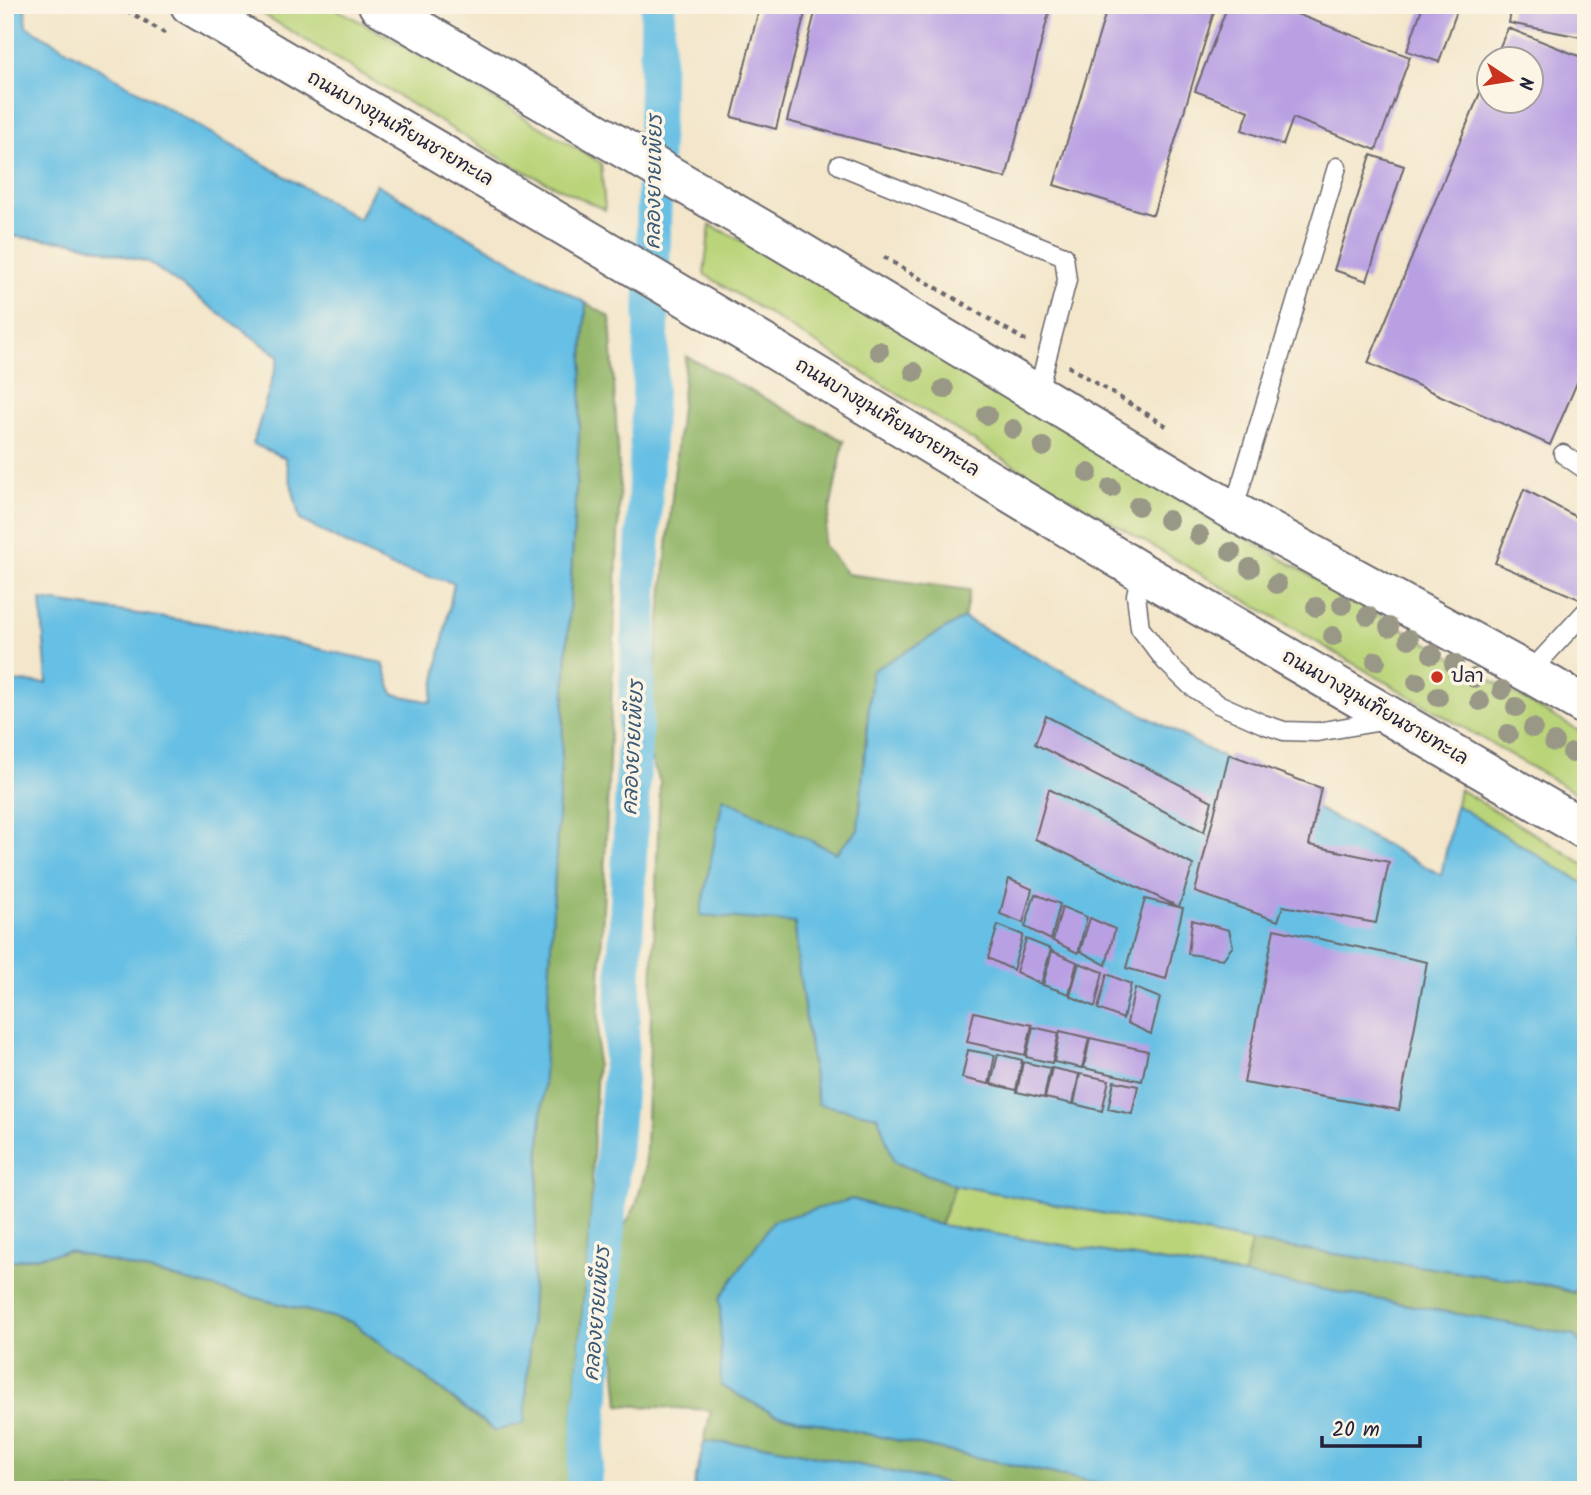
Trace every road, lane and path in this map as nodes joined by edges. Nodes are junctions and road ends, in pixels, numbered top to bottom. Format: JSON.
{"nodes":[{"id":1,"x":190,"y":5,"type":"edge"},
{"id":2,"x":378,"y":5,"type":"edge"},
{"id":3,"x":839,"y":165,"type":"dead end"},
{"id":4,"x":1337,"y":167,"type":"dead end"},
{"id":5,"x":1037,"y":396,"type":"junction"},
{"id":6,"x":1563,"y":454,"type":"dead end"},
{"id":7,"x":1586,"y":470,"type":"edge"},
{"id":8,"x":1233,"y":511,"type":"junction"},
{"id":9,"x":1141,"y":572,"type":"junction"},
{"id":10,"x":1586,"y":611,"type":"edge"},
{"id":11,"x":1529,"y":673,"type":"junction"},
{"id":12,"x":1586,"y":706,"type":"edge"},
{"id":13,"x":1395,"y":719,"type":"junction"},
{"id":14,"x":1586,"y":830,"type":"edge"}],
"edges":[{"from":1,"to":9,"type":"main road","name":"ถนนบางขุนเทียนชายทะเล"},
{"from":2,"to":5,"type":"main road"},
{"from":3,"to":5,"type":"lane"},
{"from":4,"to":8,"type":"lane"},
{"from":5,"to":8,"type":"main road"},
{"from":6,"to":7,"type":"lane"},
{"from":8,"to":11,"type":"main road"},
{"from":9,"to":13,"type":"main road","name":"ถนนบางขุนเทียนชายทะเล"},
{"from":9,"to":13,"type":"lane"},
{"from":10,"to":11,"type":"lane"},
{"from":11,"to":12,"type":"main road"},
{"from":13,"to":14,"type":"main road","name":"ถนนบางขุนเทียนชายทะเล"}]}
